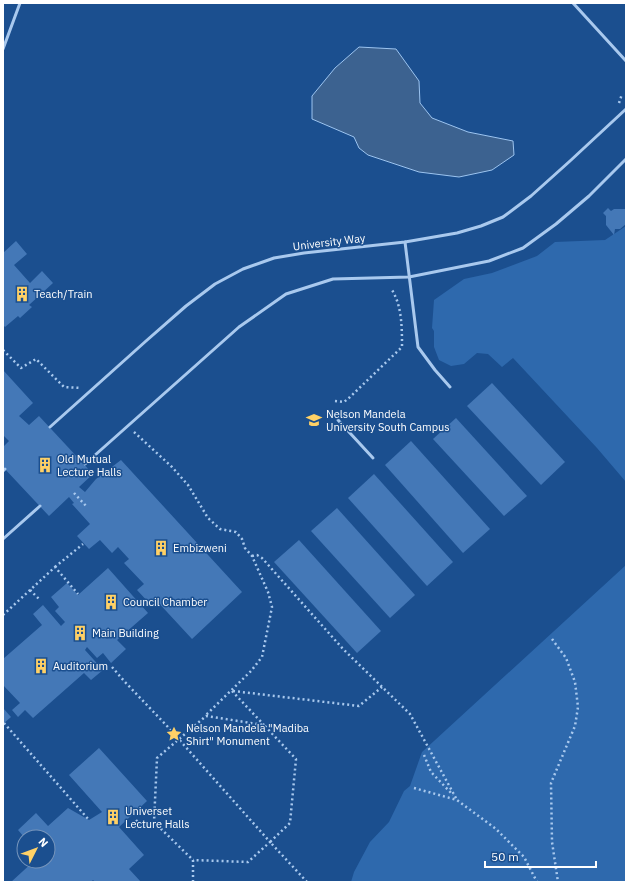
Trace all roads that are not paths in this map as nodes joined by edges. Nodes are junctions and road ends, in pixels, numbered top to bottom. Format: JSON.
{"nodes":[{"id":1,"x":20,"y":3,"type":"edge"},
{"id":2,"x":573,"y":3,"type":"edge"},
{"id":3,"x":3,"y":49,"type":"edge"},
{"id":4,"x":626,"y":61,"type":"edge"},
{"id":5,"x":626,"y":109,"type":"edge"},
{"id":6,"x":626,"y":159,"type":"edge"},
{"id":7,"x":405,"y":242,"type":"junction"},
{"id":8,"x":409,"y":277,"type":"junction"},
{"id":9,"x":450,"y":387,"type":"dead end"},
{"id":10,"x":338,"y":420,"type":"dead end"},
{"id":11,"x":50,"y":427,"type":"dead end"},
{"id":12,"x":373,"y":458,"type":"dead end"},
{"id":13,"x":85,"y":464,"type":"dead end"},
{"id":14,"x":40,"y":506,"type":"dead end"},
{"id":15,"x":3,"y":539,"type":"edge"}],
"edges":[{"from":1,"to":3,"type":"lane"},
{"from":2,"to":4,"type":"lane"},
{"from":5,"to":7,"type":"lane","name":"University Way"},
{"from":6,"to":8,"type":"lane"},
{"from":7,"to":8,"type":"lane"},
{"from":7,"to":11,"type":"lane","name":"University Way"},
{"from":8,"to":9,"type":"lane"},
{"from":8,"to":13,"type":"lane"},
{"from":10,"to":12,"type":"lane"},
{"from":14,"to":15,"type":"lane"}]}
